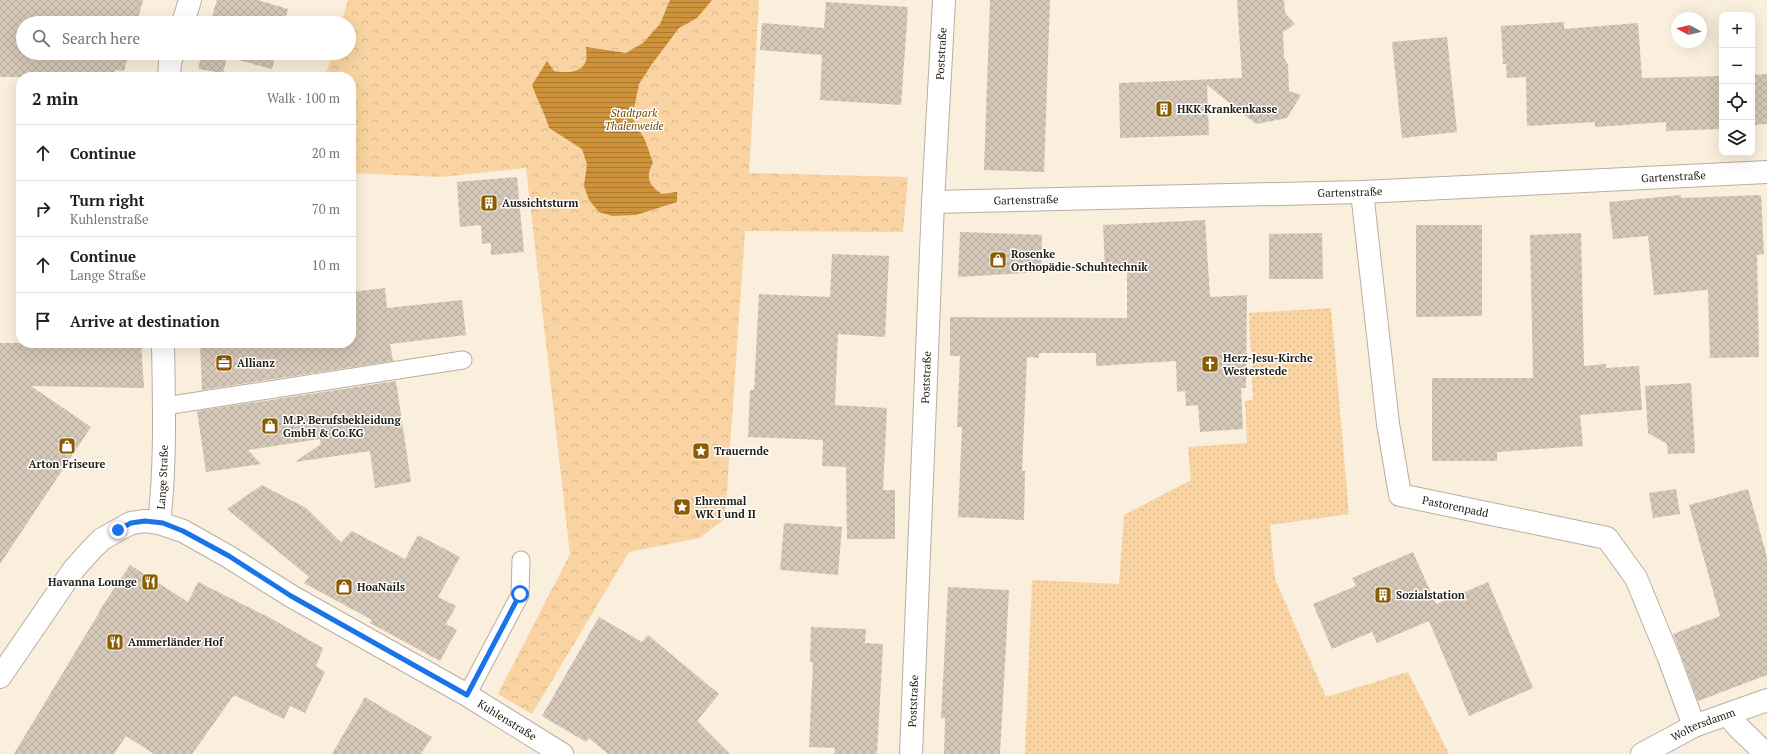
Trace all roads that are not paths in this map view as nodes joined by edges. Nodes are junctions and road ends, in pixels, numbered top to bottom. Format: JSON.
{"nodes":[{"id":1,"x":190,"y":0,"type":"edge"},
{"id":2,"x":944,"y":0,"type":"edge"},
{"id":3,"x":185,"y":16,"type":"edge"},
{"id":4,"x":172,"y":60,"type":"edge"},
{"id":5,"x":170,"y":72,"type":"edge"},
{"id":6,"x":1767,"y":172,"type":"edge"},
{"id":7,"x":1362,"y":192,"type":"junction"},
{"id":8,"x":933,"y":202,"type":"junction"},
{"id":9,"x":163,"y":348,"type":"edge"},
{"id":10,"x":463,"y":360,"type":"dead end"},
{"id":11,"x":164,"y":406,"type":"junction"},
{"id":12,"x":159,"y":522,"type":"junction"},
{"id":13,"x":521,"y":560,"type":"dead end"},
{"id":14,"x":0,"y":677,"type":"edge"},
{"id":15,"x":467,"y":695,"type":"junction"},
{"id":16,"x":1767,"y":700,"type":"edge"},
{"id":17,"x":1728,"y":715,"type":"junction"},
{"id":18,"x":1694,"y":726,"type":"junction"},
{"id":19,"x":562,"y":754,"type":"edge"},
{"id":20,"x":911,"y":754,"type":"edge"},
{"id":21,"x":1642,"y":754,"type":"edge"},
{"id":22,"x":1766,"y":754,"type":"edge"}],
"edges":[{"from":1,"to":3,"type":"street"},
{"from":2,"to":8,"type":"street","name":"Poststraße"},
{"from":4,"to":5,"type":"street"},
{"from":6,"to":7,"type":"street","name":"Gartenstraße"},
{"from":7,"to":8,"type":"street","name":"Gartenstraße"},
{"from":7,"to":18,"type":"street","name":"Pastorenpadd"},
{"from":8,"to":20,"type":"street","name":"Poststraße"},
{"from":9,"to":11,"type":"street","name":"Lange Straße"},
{"from":10,"to":11,"type":"lane"},
{"from":11,"to":12,"type":"street","name":"Lange Straße"},
{"from":12,"to":14,"type":"street","name":"Lange Straße"},
{"from":12,"to":15,"type":"street","name":"Kuhlenstraße"},
{"from":13,"to":15,"type":"lane"},
{"from":15,"to":19,"type":"street","name":"Kuhlenstraße"},
{"from":16,"to":17,"type":"street","name":"Woltersdamm"},
{"from":17,"to":18,"type":"street","name":"Woltersdamm"},
{"from":17,"to":22,"type":"street"},
{"from":18,"to":21,"type":"street","name":"Woltersdamm"}]}
